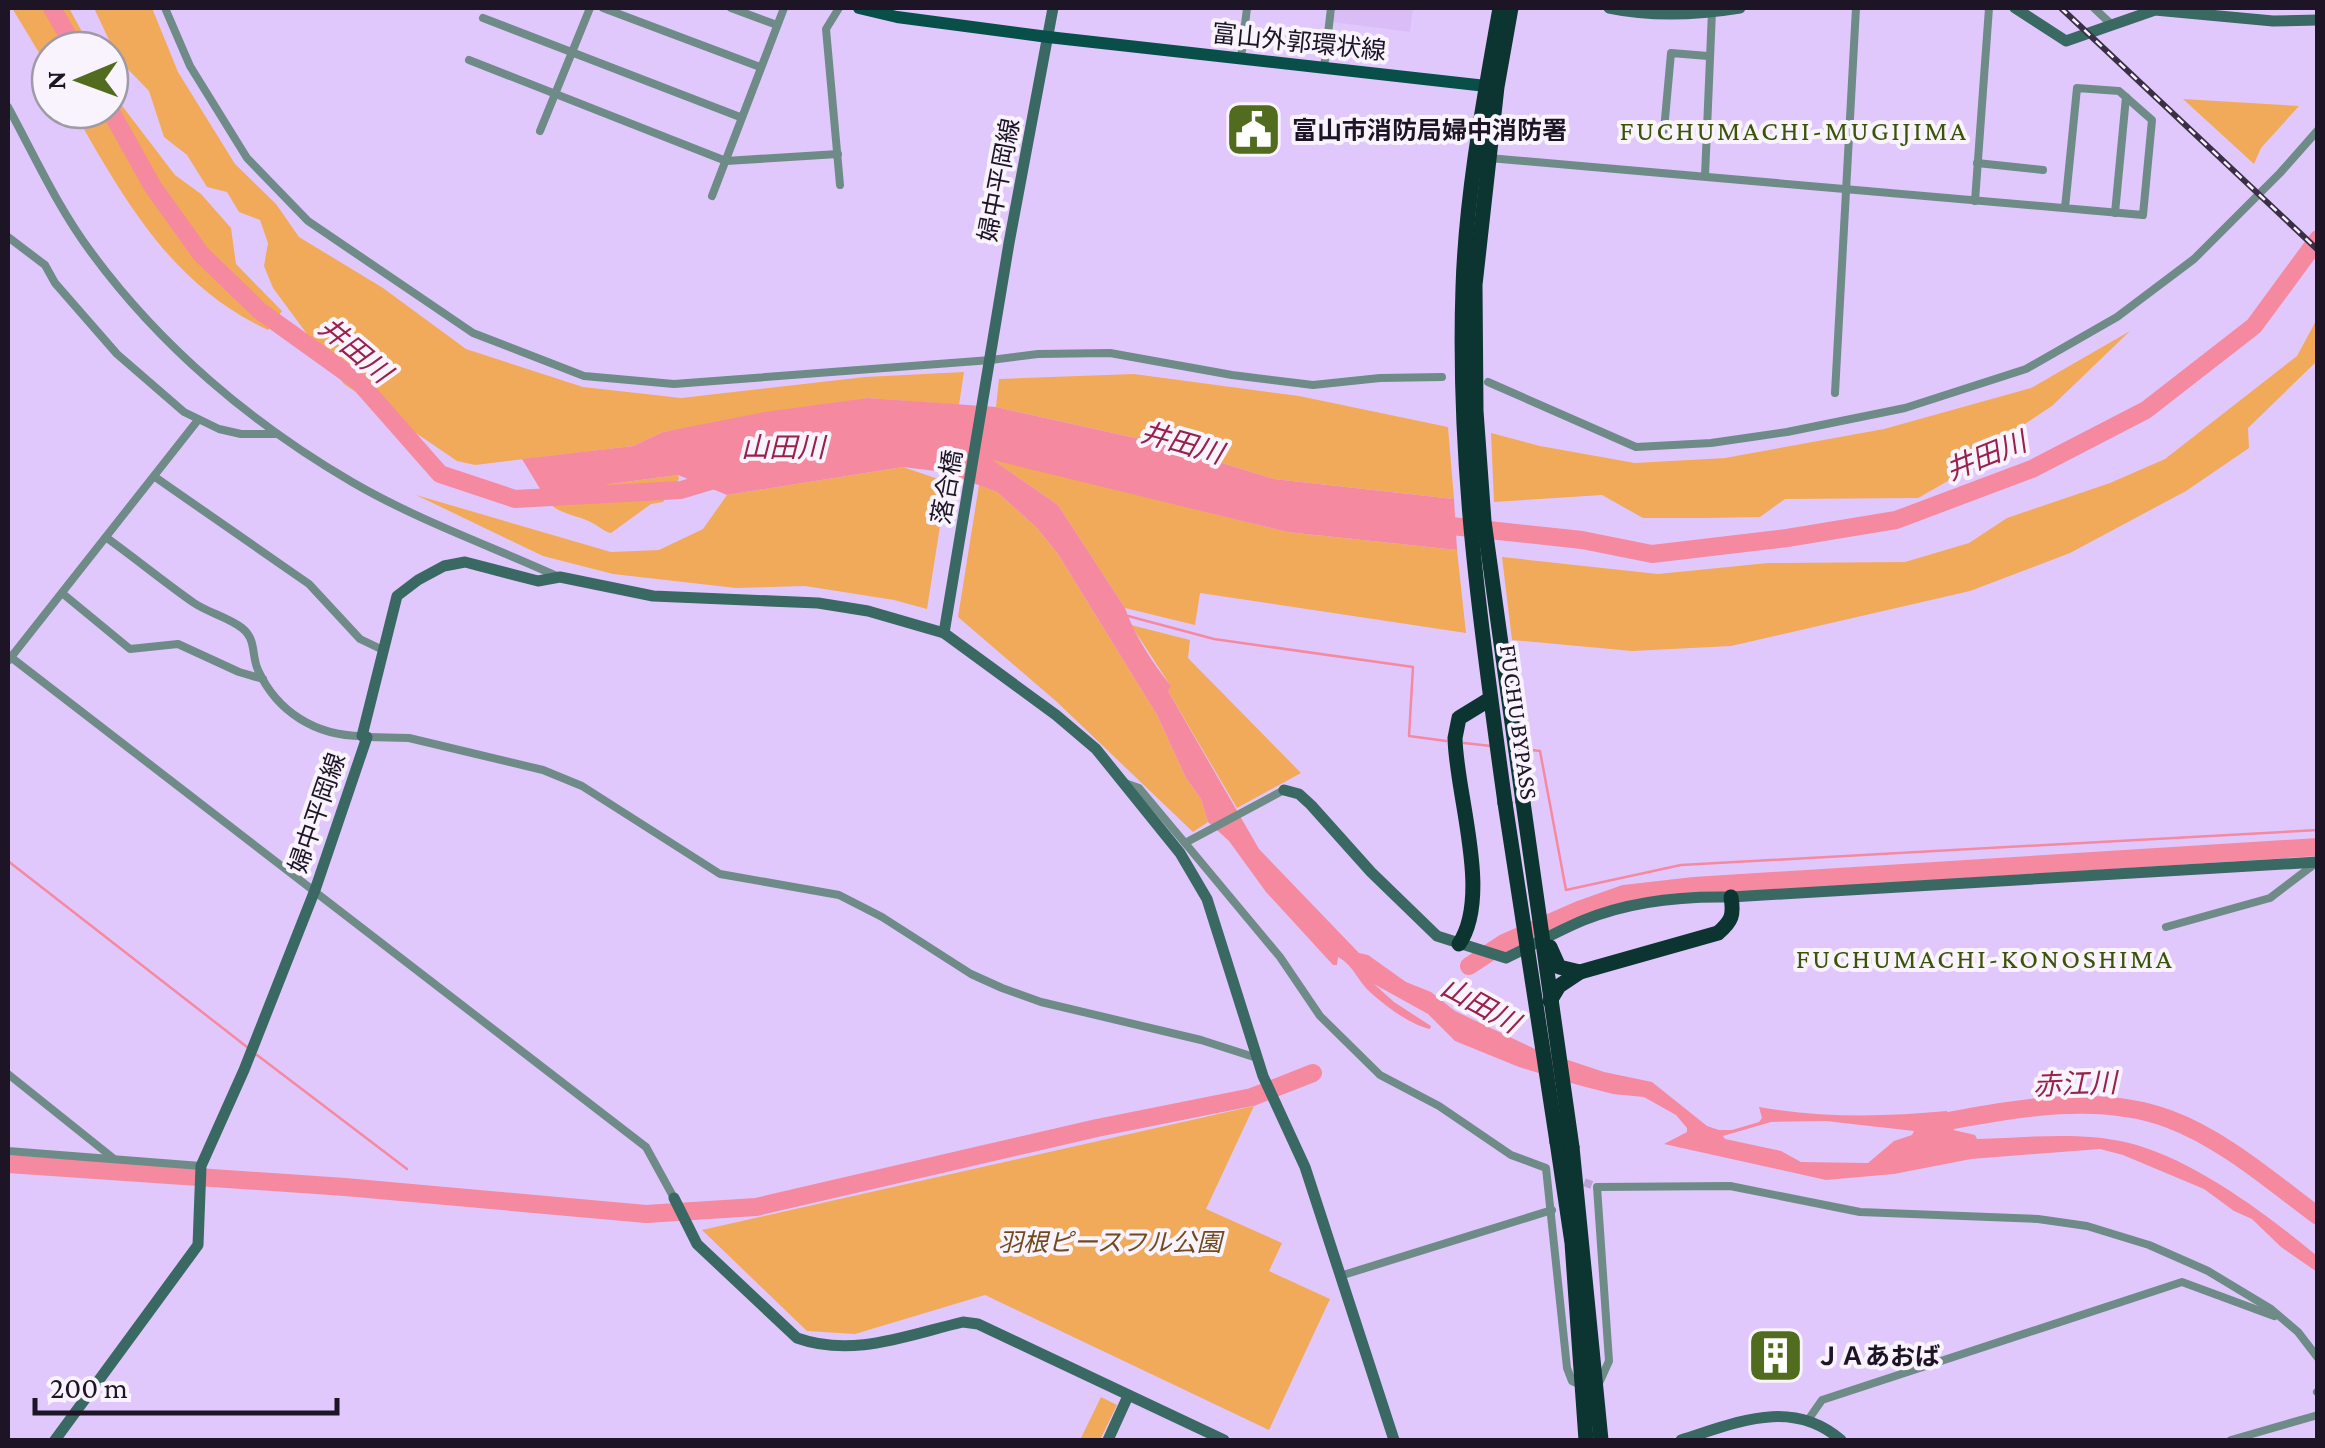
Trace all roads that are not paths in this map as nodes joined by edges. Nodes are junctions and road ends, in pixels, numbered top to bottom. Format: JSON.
{"nodes":[{"id":1,"x":165,"y":8,"type":"edge"},
{"id":2,"x":590,"y":8,"type":"edge"},
{"id":3,"x":603,"y":8,"type":"edge"},
{"id":4,"x":731,"y":8,"type":"edge"},
{"id":5,"x":784,"y":8,"type":"edge"},
{"id":6,"x":839,"y":8,"type":"edge"},
{"id":7,"x":859,"y":8,"type":"edge"},
{"id":8,"x":1052,"y":8,"type":"edge"},
{"id":9,"x":1248,"y":8,"type":"edge"},
{"id":10,"x":1330,"y":8,"type":"edge"},
{"id":11,"x":1500,"y":8,"type":"edge"},
{"id":12,"x":1511,"y":8,"type":"edge"},
{"id":13,"x":1609,"y":8,"type":"edge"},
{"id":14,"x":1740,"y":8,"type":"edge"},
{"id":15,"x":1856,"y":8,"type":"edge"},
{"id":16,"x":1989,"y":8,"type":"edge"},
{"id":17,"x":2016,"y":8,"type":"edge"},
{"id":18,"x":2094,"y":8,"type":"edge"},
{"id":19,"x":1712,"y":10,"type":"edge"},
{"id":20,"x":2212,"y":11,"type":"edge"},
{"id":21,"x":2274,"y":14,"type":"edge"},
{"id":22,"x":483,"y":18,"type":"dead end"},
{"id":23,"x":2318,"y":20,"type":"edge"},
{"id":24,"x":2111,"y":24,"type":"junction"},
{"id":25,"x":777,"y":25,"type":"junction"},
{"id":26,"x":1048,"y":37,"type":"junction"},
{"id":27,"x":572,"y":52,"type":"junction"},
{"id":28,"x":1708,"y":56,"type":"junction"},
{"id":29,"x":1241,"y":58,"type":"junction"},
{"id":30,"x":468,"y":60,"type":"dead end"},
{"id":31,"x":760,"y":68,"type":"junction"},
{"id":32,"x":1324,"y":68,"type":"junction"},
{"id":33,"x":1492,"y":86,"type":"junction"},
{"id":34,"x":555,"y":93,"type":"junction"},
{"id":35,"x":2126,"y":97,"type":"junction"},
{"id":36,"x":8,"y":107,"type":"edge"},
{"id":37,"x":740,"y":117,"type":"junction"},
{"id":38,"x":1664,"y":130,"type":"dead end"},
{"id":39,"x":2318,"y":130,"type":"edge"},
{"id":40,"x":540,"y":131,"type":"dead end"},
{"id":41,"x":838,"y":154,"type":"junction"},
{"id":42,"x":1490,"y":158,"type":"junction"},
{"id":43,"x":726,"y":161,"type":"junction"},
{"id":44,"x":1977,"y":163,"type":"junction"},
{"id":45,"x":2043,"y":170,"type":"dead end"},
{"id":46,"x":1705,"y":176,"type":"junction"},
{"id":47,"x":840,"y":185,"type":"dead end"},
{"id":48,"x":1846,"y":188,"type":"junction"},
{"id":49,"x":712,"y":196,"type":"dead end"},
{"id":50,"x":1975,"y":201,"type":"junction"},
{"id":51,"x":2064,"y":208,"type":"junction"},
{"id":52,"x":2115,"y":213,"type":"junction"},
{"id":53,"x":8,"y":237,"type":"edge"},
{"id":54,"x":991,"y":360,"type":"junction"},
{"id":55,"x":1442,"y":377,"type":"dead end"},
{"id":56,"x":1488,"y":382,"type":"dead end"},
{"id":57,"x":1835,"y":393,"type":"dead end"},
{"id":58,"x":1469,"y":410,"type":"junction"},
{"id":59,"x":198,"y":420,"type":"junction"},
{"id":60,"x":277,"y":434,"type":"junction"},
{"id":61,"x":155,"y":477,"type":"junction"},
{"id":62,"x":107,"y":538,"type":"junction"},
{"id":63,"x":560,"y":577,"type":"junction"},
{"id":64,"x":62,"y":593,"type":"junction"},
{"id":65,"x":946,"y":627,"type":"junction"},
{"id":66,"x":382,"y":650,"type":"junction"},
{"id":67,"x":8,"y":658,"type":"edge"},
{"id":68,"x":263,"y":679,"type":"junction"},
{"id":69,"x":1490,"y":699,"type":"junction"},
{"id":70,"x":364,"y":737,"type":"junction"},
{"id":71,"x":1455,"y":738,"type":"junction"},
{"id":72,"x":1126,"y":782,"type":"junction"},
{"id":73,"x":1284,"y":790,"type":"joint"},
{"id":74,"x":1505,"y":803,"type":"junction"},
{"id":75,"x":1188,"y":842,"type":"junction"},
{"id":76,"x":2318,"y":862,"type":"edge"},
{"id":77,"x":1534,"y":875,"type":"junction"},
{"id":78,"x":314,"y":890,"type":"junction"},
{"id":79,"x":1731,"y":896,"type":"junction"},
{"id":80,"x":2166,"y":927,"type":"dead end"},
{"id":81,"x":1465,"y":946,"type":"junction"},
{"id":82,"x":1580,"y":972,"type":"junction"},
{"id":83,"x":1550,"y":1001,"type":"junction"},
{"id":84,"x":1257,"y":1058,"type":"junction"},
{"id":85,"x":8,"y":1074,"type":"edge"},
{"id":86,"x":1564,"y":1144,"type":"junction"},
{"id":87,"x":8,"y":1152,"type":"edge"},
{"id":88,"x":113,"y":1158,"type":"junction"},
{"id":89,"x":202,"y":1166,"type":"junction"},
{"id":90,"x":674,"y":1198,"type":"joint"},
{"id":91,"x":1552,"y":1210,"type":"junction"},
{"id":92,"x":1340,"y":1276,"type":"junction"},
{"id":93,"x":2284,"y":1320,"type":"junction"},
{"id":94,"x":2318,"y":1358,"type":"edge"},
{"id":95,"x":1590,"y":1387,"type":"junction"},
{"id":96,"x":1128,"y":1396,"type":"junction"},
{"id":97,"x":2318,"y":1414,"type":"edge"},
{"id":98,"x":1808,"y":1420,"type":"junction"},
{"id":99,"x":1112,"y":1439,"type":"edge"},
{"id":100,"x":55,"y":1440,"type":"edge"},
{"id":101,"x":1224,"y":1440,"type":"edge"},
{"id":102,"x":1394,"y":1440,"type":"edge"},
{"id":103,"x":1586,"y":1440,"type":"edge"},
{"id":104,"x":1601,"y":1440,"type":"edge"},
{"id":105,"x":1681,"y":1440,"type":"edge"},
{"id":106,"x":1841,"y":1440,"type":"edge"},
{"id":107,"x":2230,"y":1440,"type":"edge"}],
"edges":[{"from":1,"to":54,"type":"street"},
{"from":2,"to":27,"type":"street"},
{"from":3,"to":31,"type":"street"},
{"from":4,"to":25,"type":"street"},
{"from":5,"to":25,"type":"street"},
{"from":6,"to":41,"type":"street"},
{"from":7,"to":26,"type":"main road","name":"富山外郭環状線"},
{"from":8,"to":26,"type":"street","name":"婦中平岡線"},
{"from":9,"to":29,"type":"street"},
{"from":10,"to":32,"type":"street"},
{"from":11,"to":33,"type":"highway","name":"FUCHU BYPASS"},
{"from":12,"to":33,"type":"highway","name":"FUCHU BYPASS"},
{"from":13,"to":19,"type":"street"},
{"from":14,"to":19,"type":"street"},
{"from":15,"to":48,"type":"street"},
{"from":16,"to":44,"type":"street"},
{"from":17,"to":24,"type":"street"},
{"from":18,"to":24,"type":"street"},
{"from":19,"to":28,"type":"street"},
{"from":20,"to":21,"type":"street"},
{"from":20,"to":24,"type":"street"},
{"from":21,"to":23,"type":"street"},
{"from":22,"to":27,"type":"street"},
{"from":25,"to":31,"type":"street"},
{"from":26,"to":29,"type":"main road","name":"富山外郭環状線"},
{"from":26,"to":54,"type":"street","name":"婦中平岡線"},
{"from":27,"to":34,"type":"street"},
{"from":27,"to":37,"type":"street"},
{"from":28,"to":38,"type":"street"},
{"from":28,"to":46,"type":"street"},
{"from":29,"to":32,"type":"main road","name":"富山外郭環状線"},
{"from":30,"to":34,"type":"street"},
{"from":31,"to":37,"type":"street"},
{"from":32,"to":33,"type":"main road","name":"富山外郭環状線"},
{"from":33,"to":42,"type":"highway","name":"FUCHU BYPASS"},
{"from":33,"to":58,"type":"highway","name":"FUCHU BYPASS"},
{"from":34,"to":40,"type":"street"},
{"from":34,"to":43,"type":"street"},
{"from":35,"to":51,"type":"street"},
{"from":35,"to":52,"type":"street"},
{"from":35,"to":52,"type":"street"},
{"from":36,"to":60,"type":"street"},
{"from":37,"to":43,"type":"street"},
{"from":39,"to":56,"type":"street"},
{"from":41,"to":43,"type":"street"},
{"from":41,"to":47,"type":"street"},
{"from":42,"to":46,"type":"street"},
{"from":42,"to":58,"type":"highway","name":"FUCHU BYPASS"},
{"from":43,"to":49,"type":"street"},
{"from":44,"to":45,"type":"street"},
{"from":44,"to":50,"type":"street"},
{"from":46,"to":48,"type":"street"},
{"from":48,"to":50,"type":"street"},
{"from":48,"to":57,"type":"street"},
{"from":50,"to":51,"type":"street"},
{"from":51,"to":52,"type":"street"},
{"from":53,"to":59,"type":"street"},
{"from":54,"to":55,"type":"street"},
{"from":54,"to":65,"type":"street","name":"落合橋"},
{"from":58,"to":69,"type":"highway","name":"FUCHU BYPASS"},
{"from":58,"to":77,"type":"highway","name":"FUCHU BYPASS","bridge":true},
{"from":59,"to":60,"type":"street"},
{"from":59,"to":61,"type":"street"},
{"from":60,"to":63,"type":"street"},
{"from":61,"to":62,"type":"street"},
{"from":61,"to":66,"type":"street"},
{"from":62,"to":64,"type":"street"},
{"from":62,"to":68,"type":"street"},
{"from":63,"to":65,"type":"street","name":"婦中平岡線"},
{"from":63,"to":66,"type":"street","name":"婦中平岡線"},
{"from":64,"to":67,"type":"street"},
{"from":64,"to":68,"type":"street"},
{"from":65,"to":72,"type":"street"},
{"from":66,"to":70,"type":"street","name":"婦中平岡線"},
{"from":67,"to":78,"type":"street"},
{"from":68,"to":70,"type":"street"},
{"from":69,"to":71,"type":"highway"},
{"from":69,"to":74,"type":"highway","name":"FUCHU BYPASS"},
{"from":70,"to":78,"type":"street","name":"婦中平岡線"},
{"from":70,"to":84,"type":"street"},
{"from":71,"to":74,"type":"highway"},
{"from":71,"to":81,"type":"highway"},
{"from":72,"to":75,"type":"street"},
{"from":72,"to":84,"type":"street"},
{"from":73,"to":75,"type":"street"},
{"from":73,"to":81,"type":"street"},
{"from":74,"to":86,"type":"highway","name":"FUCHU BYPASS","bridge":true},
{"from":75,"to":91,"type":"street"},
{"from":76,"to":79,"type":"street"},
{"from":76,"to":80,"type":"street"},
{"from":77,"to":82,"type":"highway","bridge":true},
{"from":77,"to":83,"type":"highway","name":"FUCHU BYPASS","bridge":true},
{"from":78,"to":89,"type":"street","name":"婦中平岡線"},
{"from":78,"to":90,"type":"street"},
{"from":79,"to":81,"type":"street"},
{"from":79,"to":82,"type":"highway"},
{"from":82,"to":83,"type":"highway","bridge":true},
{"from":83,"to":86,"type":"highway","name":"FUCHU BYPASS","bridge":true},
{"from":84,"to":92,"type":"street"},
{"from":85,"to":88,"type":"street"},
{"from":86,"to":95,"type":"highway","name":"FUCHU BYPASS"},
{"from":87,"to":88,"type":"street"},
{"from":88,"to":89,"type":"street"},
{"from":89,"to":100,"type":"street","name":"婦中平岡線"},
{"from":90,"to":96,"type":"street"},
{"from":91,"to":92,"type":"street"},
{"from":91,"to":95,"type":"street"},
{"from":92,"to":102,"type":"street"},
{"from":93,"to":94,"type":"street"},
{"from":93,"to":95,"type":"street"},
{"from":93,"to":98,"type":"street"},
{"from":95,"to":103,"type":"highway","name":"FUCHU BYPASS"},
{"from":95,"to":104,"type":"highway","name":"FUCHU BYPASS"},
{"from":96,"to":99,"type":"street"},
{"from":96,"to":101,"type":"street"},
{"from":97,"to":107,"type":"street"},
{"from":98,"to":105,"type":"street"},
{"from":98,"to":106,"type":"street"}]}
